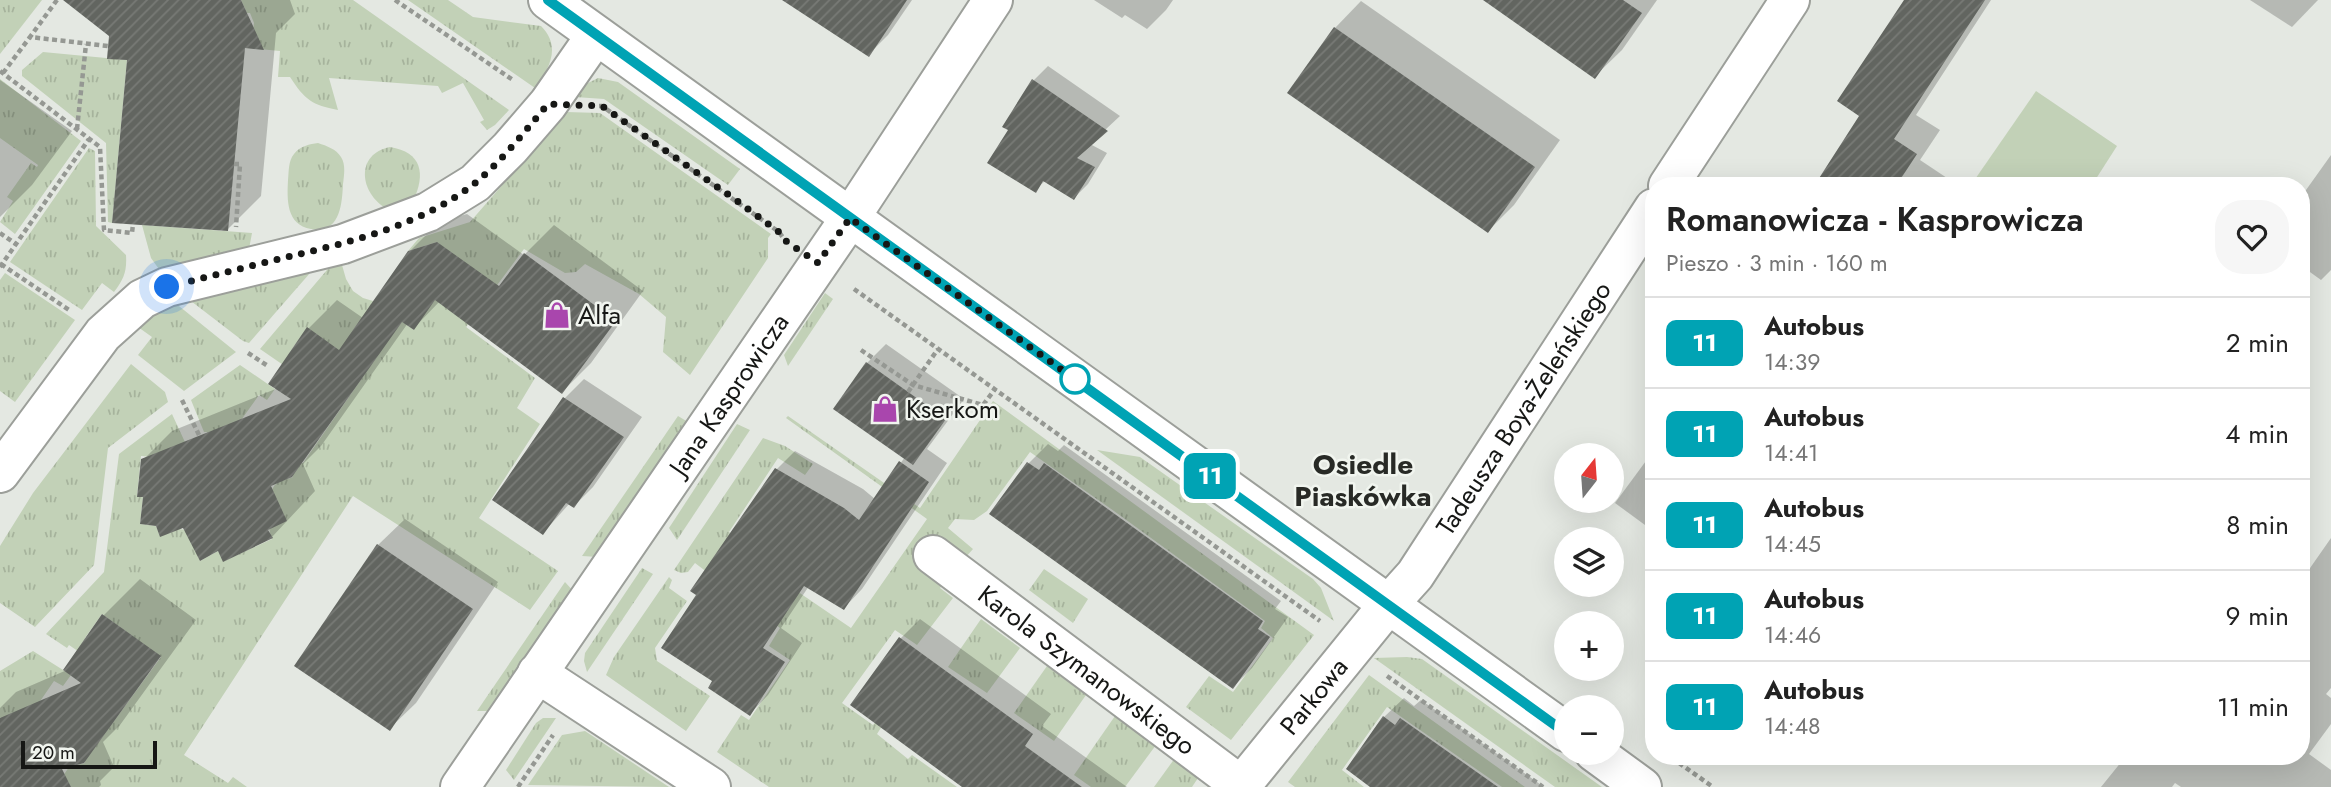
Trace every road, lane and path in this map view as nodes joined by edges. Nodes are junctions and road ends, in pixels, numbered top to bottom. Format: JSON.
{"nodes":[{"id":1,"x":57,"y":0,"type":"edge"},
{"id":2,"x":396,"y":0,"type":"edge"},
{"id":3,"x":548,"y":0,"type":"edge"},
{"id":4,"x":993,"y":0,"type":"edge"},
{"id":5,"x":1790,"y":0,"type":"edge"},
{"id":6,"x":596,"y":35,"type":"junction"},
{"id":7,"x":30,"y":37,"type":"junction"},
{"id":8,"x":86,"y":44,"type":"junction"},
{"id":9,"x":108,"y":46,"type":"dead end"},
{"id":10,"x":1,"y":72,"type":"edge"},
{"id":11,"x":548,"y":104,"type":"junction"},
{"id":12,"x":76,"y":129,"type":"junction"},
{"id":13,"x":89,"y":139,"type":"junction"},
{"id":14,"x":234,"y":163,"type":"dead end"},
{"id":15,"x":1674,"y":177,"type":"edge"},
{"id":16,"x":850,"y":218,"type":"junction"},
{"id":17,"x":1645,"y":222,"type":"edge"},
{"id":18,"x":133,"y":224,"type":"dead end"},
{"id":19,"x":247,"y":228,"type":"dead end"},
{"id":20,"x":0,"y":233,"type":"edge"},
{"id":21,"x":16,"y":244,"type":"junction"},
{"id":22,"x":818,"y":263,"type":"junction"},
{"id":23,"x":1,"y":265,"type":"edge"},
{"id":24,"x":103,"y":334,"type":"junction"},
{"id":25,"x":861,"y":349,"type":"dead end"},
{"id":26,"x":939,"y":349,"type":"junction"},
{"id":27,"x":248,"y":353,"type":"dead end"},
{"id":28,"x":268,"y":366,"type":"dead end"},
{"id":29,"x":913,"y":385,"type":"junction"},
{"id":30,"x":995,"y":389,"type":"junction"},
{"id":31,"x":908,"y":392,"type":"dead end"},
{"id":32,"x":182,"y":400,"type":"dead end"},
{"id":33,"x":199,"y":435,"type":"dead end"},
{"id":34,"x":0,"y":473,"type":"edge"},
{"id":35,"x":933,"y":555,"type":"dead end"},
{"id":36,"x":1388,"y":605,"type":"junction"},
{"id":37,"x":1351,"y":651,"type":"junction"},
{"id":38,"x":537,"y":673,"type":"junction"},
{"id":39,"x":1554,"y":724,"type":"edge"},
{"id":40,"x":1612,"y":765,"type":"edge"},
{"id":41,"x":1682,"y":765,"type":"edge"},
{"id":42,"x":460,"y":787,"type":"edge"},
{"id":43,"x":711,"y":787,"type":"edge"},
{"id":44,"x":1241,"y":787,"type":"edge"},
{"id":45,"x":1543,"y":787,"type":"edge"},
{"id":46,"x":1642,"y":787,"type":"edge"},
{"id":47,"x":1713,"y":787,"type":"edge"}],
"edges":[{"from":1,"to":7,"type":"path"},
{"from":2,"to":11,"type":"path"},
{"from":3,"to":6,"type":"street"},
{"from":4,"to":16,"type":"street","name":"Jana Kasprowicza"},
{"from":5,"to":15,"type":"street"},
{"from":6,"to":11,"type":"street"},
{"from":6,"to":16,"type":"street"},
{"from":7,"to":8,"type":"path"},
{"from":7,"to":10,"type":"path"},
{"from":8,"to":9,"type":"path"},
{"from":8,"to":12,"type":"path"},
{"from":10,"to":12,"type":"path"},
{"from":11,"to":22,"type":"path"},
{"from":11,"to":24,"type":"street"},
{"from":12,"to":13,"type":"path"},
{"from":13,"to":18,"type":"path"},
{"from":13,"to":21,"type":"path"},
{"from":14,"to":19,"type":"path"},
{"from":16,"to":22,"type":"street","name":"Jana Kasprowicza"},
{"from":16,"to":36,"type":"street"},
{"from":17,"to":36,"type":"street","name":"Tadeusza Boya-Żeleńskiego"},
{"from":20,"to":21,"type":"path"},
{"from":21,"to":23,"type":"path"},
{"from":22,"to":26,"type":"path"},
{"from":22,"to":38,"type":"street","name":"Jana Kasprowicza"},
{"from":23,"to":24,"type":"path"},
{"from":24,"to":34,"type":"street"},
{"from":25,"to":29,"type":"path"},
{"from":26,"to":29,"type":"path"},
{"from":26,"to":30,"type":"path"},
{"from":27,"to":28,"type":"path"},
{"from":29,"to":30,"type":"path"},
{"from":29,"to":31,"type":"path"},
{"from":30,"to":37,"type":"path"},
{"from":32,"to":33,"type":"path"},
{"from":35,"to":44,"type":"street","name":"Karola Szymanowskiego"},
{"from":36,"to":37,"type":"street","name":"Parkowa"},
{"from":36,"to":39,"type":"street"},
{"from":37,"to":44,"type":"street","name":"Parkowa"},
{"from":37,"to":45,"type":"path"},
{"from":38,"to":42,"type":"street","name":"Jana Kasprowicza"},
{"from":38,"to":43,"type":"street"},
{"from":40,"to":46,"type":"street"},
{"from":41,"to":47,"type":"path"}]}
